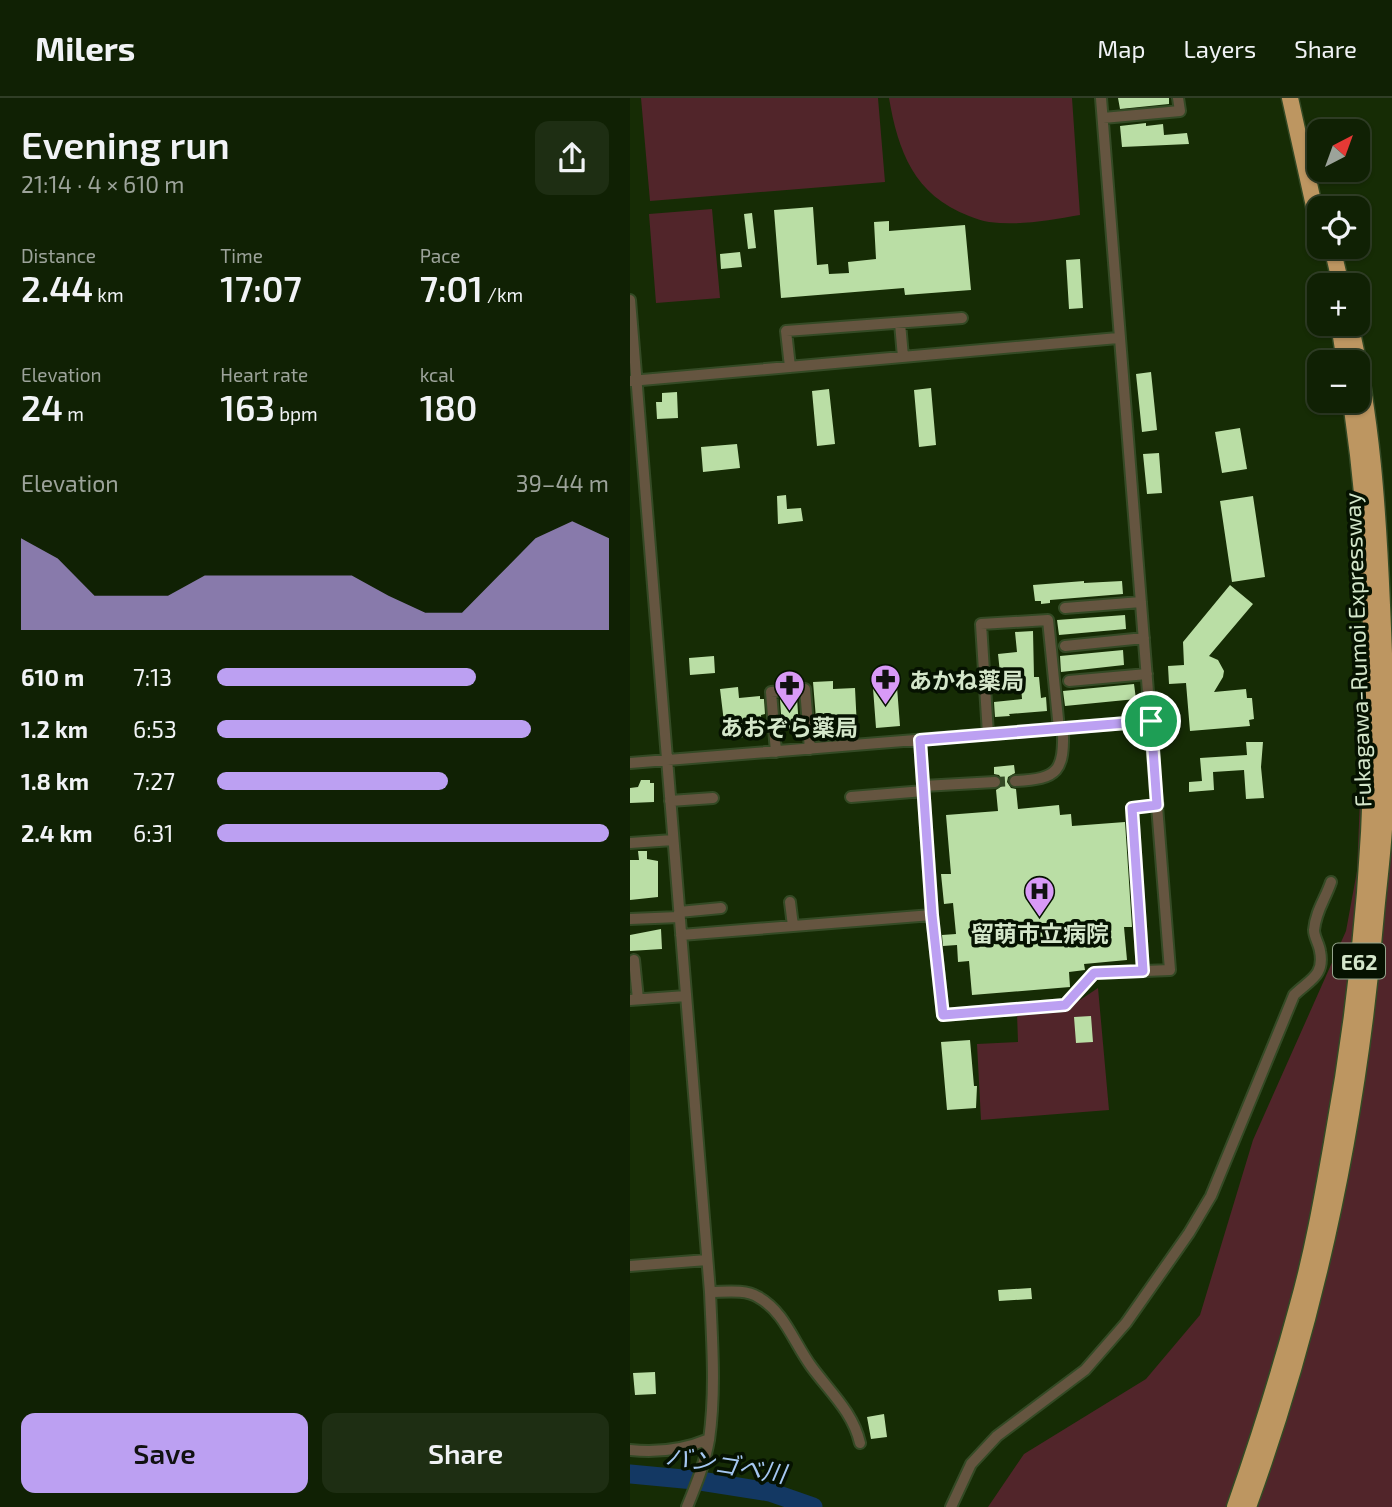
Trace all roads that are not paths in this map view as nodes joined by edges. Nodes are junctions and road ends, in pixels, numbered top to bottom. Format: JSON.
{"nodes":[{"id":1,"x":1101,"y":98,"type":"edge"},
{"id":2,"x":1178,"y":98,"type":"edge"},
{"id":3,"x":1290,"y":98,"type":"edge"},
{"id":4,"x":1298,"y":98,"type":"edge"},
{"id":5,"x":1103,"y":118,"type":"junction"},
{"id":6,"x":1307,"y":155,"type":"joint"},
{"id":7,"x":630,"y":300,"type":"edge"},
{"id":8,"x":962,"y":318,"type":"dead end"},
{"id":9,"x":900,"y":323,"type":"junction"},
{"id":10,"x":1353,"y":336,"type":"edge"},
{"id":11,"x":1118,"y":338,"type":"junction"},
{"id":12,"x":903,"y":357,"type":"junction"},
{"id":13,"x":790,"y":368,"type":"junction"},
{"id":14,"x":633,"y":381,"type":"edge"},
{"id":15,"x":1353,"y":413,"type":"edge"},
{"id":16,"x":1141,"y":602,"type":"junction"},
{"id":17,"x":1065,"y":608,"type":"dead end"},
{"id":18,"x":1144,"y":638,"type":"junction"},
{"id":19,"x":1065,"y":646,"type":"dead end"},
{"id":20,"x":1147,"y":674,"type":"junction"},
{"id":21,"x":1069,"y":681,"type":"dead end"},
{"id":22,"x":1151,"y":721,"type":"junction"},
{"id":23,"x":1061,"y":729,"type":"junction"},
{"id":24,"x":988,"y":734,"type":"junction"},
{"id":25,"x":920,"y":740,"type":"junction"},
{"id":26,"x":810,"y":749,"type":"junction"},
{"id":27,"x":776,"y":751,"type":"junction"},
{"id":28,"x":666,"y":760,"type":"junction"},
{"id":29,"x":630,"y":763,"type":"edge"},
{"id":30,"x":1015,"y":781,"type":"tunnel mouth"},
{"id":31,"x":995,"y":782,"type":"tunnel mouth"},
{"id":32,"x":923,"y":788,"type":"junction"},
{"id":33,"x":851,"y":797,"type":"dead end"},
{"id":34,"x":713,"y":798,"type":"dead end"},
{"id":35,"x":670,"y":801,"type":"junction"},
{"id":36,"x":1157,"y":805,"type":"junction"},
{"id":37,"x":673,"y":840,"type":"junction"},
{"id":38,"x":630,"y":843,"type":"edge"},
{"id":39,"x":1331,"y":882,"type":"dead end"},
{"id":40,"x":790,"y":902,"type":"dead end"},
{"id":41,"x":721,"y":908,"type":"dead end"},
{"id":42,"x":679,"y":914,"type":"junction"},
{"id":43,"x":932,"y":915,"type":"junction"},
{"id":44,"x":630,"y":919,"type":"edge"},
{"id":45,"x":793,"y":926,"type":"junction"},
{"id":46,"x":681,"y":935,"type":"junction"},
{"id":47,"x":634,"y":960,"type":"dead end"},
{"id":48,"x":1143,"y":971,"type":"junction"},
{"id":49,"x":686,"y":996,"type":"junction"},
{"id":50,"x":634,"y":1000,"type":"edge"},
{"id":51,"x":707,"y":1261,"type":"junction"},
{"id":52,"x":630,"y":1266,"type":"edge"},
{"id":53,"x":710,"y":1292,"type":"junction"},
{"id":54,"x":709,"y":1439,"type":"junction"},
{"id":55,"x":860,"y":1443,"type":"dead end"},
{"id":56,"x":630,"y":1450,"type":"edge"},
{"id":57,"x":687,"y":1507,"type":"edge"},
{"id":58,"x":951,"y":1507,"type":"edge"},
{"id":59,"x":1235,"y":1507,"type":"edge"},
{"id":60,"x":1248,"y":1507,"type":"edge"}],
"edges":[{"from":1,"to":5,"type":"street"},
{"from":2,"to":5,"type":"street"},
{"from":3,"to":6,"type":"highway"},
{"from":4,"to":6,"type":"highway"},
{"from":5,"to":11,"type":"street"},
{"from":7,"to":14,"type":"street"},
{"from":8,"to":9,"type":"street"},
{"from":9,"to":12,"type":"street"},
{"from":9,"to":13,"type":"street"},
{"from":10,"to":60,"type":"highway","name":"Fukagawa-Rumoi Expressway","number":"E62"},
{"from":11,"to":12,"type":"street"},
{"from":11,"to":16,"type":"street"},
{"from":12,"to":13,"type":"street"},
{"from":13,"to":14,"type":"street"},
{"from":14,"to":28,"type":"street"},
{"from":15,"to":59,"type":"highway","name":"Fukagawa-Rumoi Expressway","number":"E62"},
{"from":16,"to":17,"type":"street"},
{"from":16,"to":18,"type":"street"},
{"from":18,"to":19,"type":"street"},
{"from":18,"to":20,"type":"street"},
{"from":20,"to":21,"type":"street"},
{"from":20,"to":22,"type":"street"},
{"from":22,"to":23,"type":"street"},
{"from":22,"to":36,"type":"street"},
{"from":23,"to":24,"type":"street"},
{"from":23,"to":24,"type":"street"},
{"from":23,"to":30,"type":"street"},
{"from":24,"to":25,"type":"street"},
{"from":25,"to":26,"type":"street"},
{"from":25,"to":32,"type":"street"},
{"from":26,"to":27,"type":"street"},
{"from":26,"to":27,"type":"street"},
{"from":27,"to":28,"type":"street"},
{"from":28,"to":29,"type":"street"},
{"from":28,"to":35,"type":"street"},
{"from":31,"to":32,"type":"street"},
{"from":32,"to":33,"type":"street"},
{"from":32,"to":43,"type":"street"},
{"from":34,"to":35,"type":"street"},
{"from":35,"to":37,"type":"street"},
{"from":36,"to":48,"type":"street"},
{"from":36,"to":48,"type":"street"},
{"from":37,"to":38,"type":"street"},
{"from":37,"to":42,"type":"street"},
{"from":39,"to":58,"type":"street"},
{"from":40,"to":45,"type":"street"},
{"from":41,"to":42,"type":"street"},
{"from":42,"to":44,"type":"street"},
{"from":42,"to":46,"type":"street"},
{"from":43,"to":45,"type":"street"},
{"from":43,"to":48,"type":"street"},
{"from":45,"to":46,"type":"street"},
{"from":46,"to":49,"type":"street"},
{"from":47,"to":50,"type":"street"},
{"from":49,"to":50,"type":"street"},
{"from":49,"to":51,"type":"street"},
{"from":51,"to":52,"type":"street"},
{"from":51,"to":53,"type":"street"},
{"from":53,"to":54,"type":"street"},
{"from":53,"to":55,"type":"street"},
{"from":54,"to":56,"type":"street"},
{"from":54,"to":57,"type":"street"}]}
